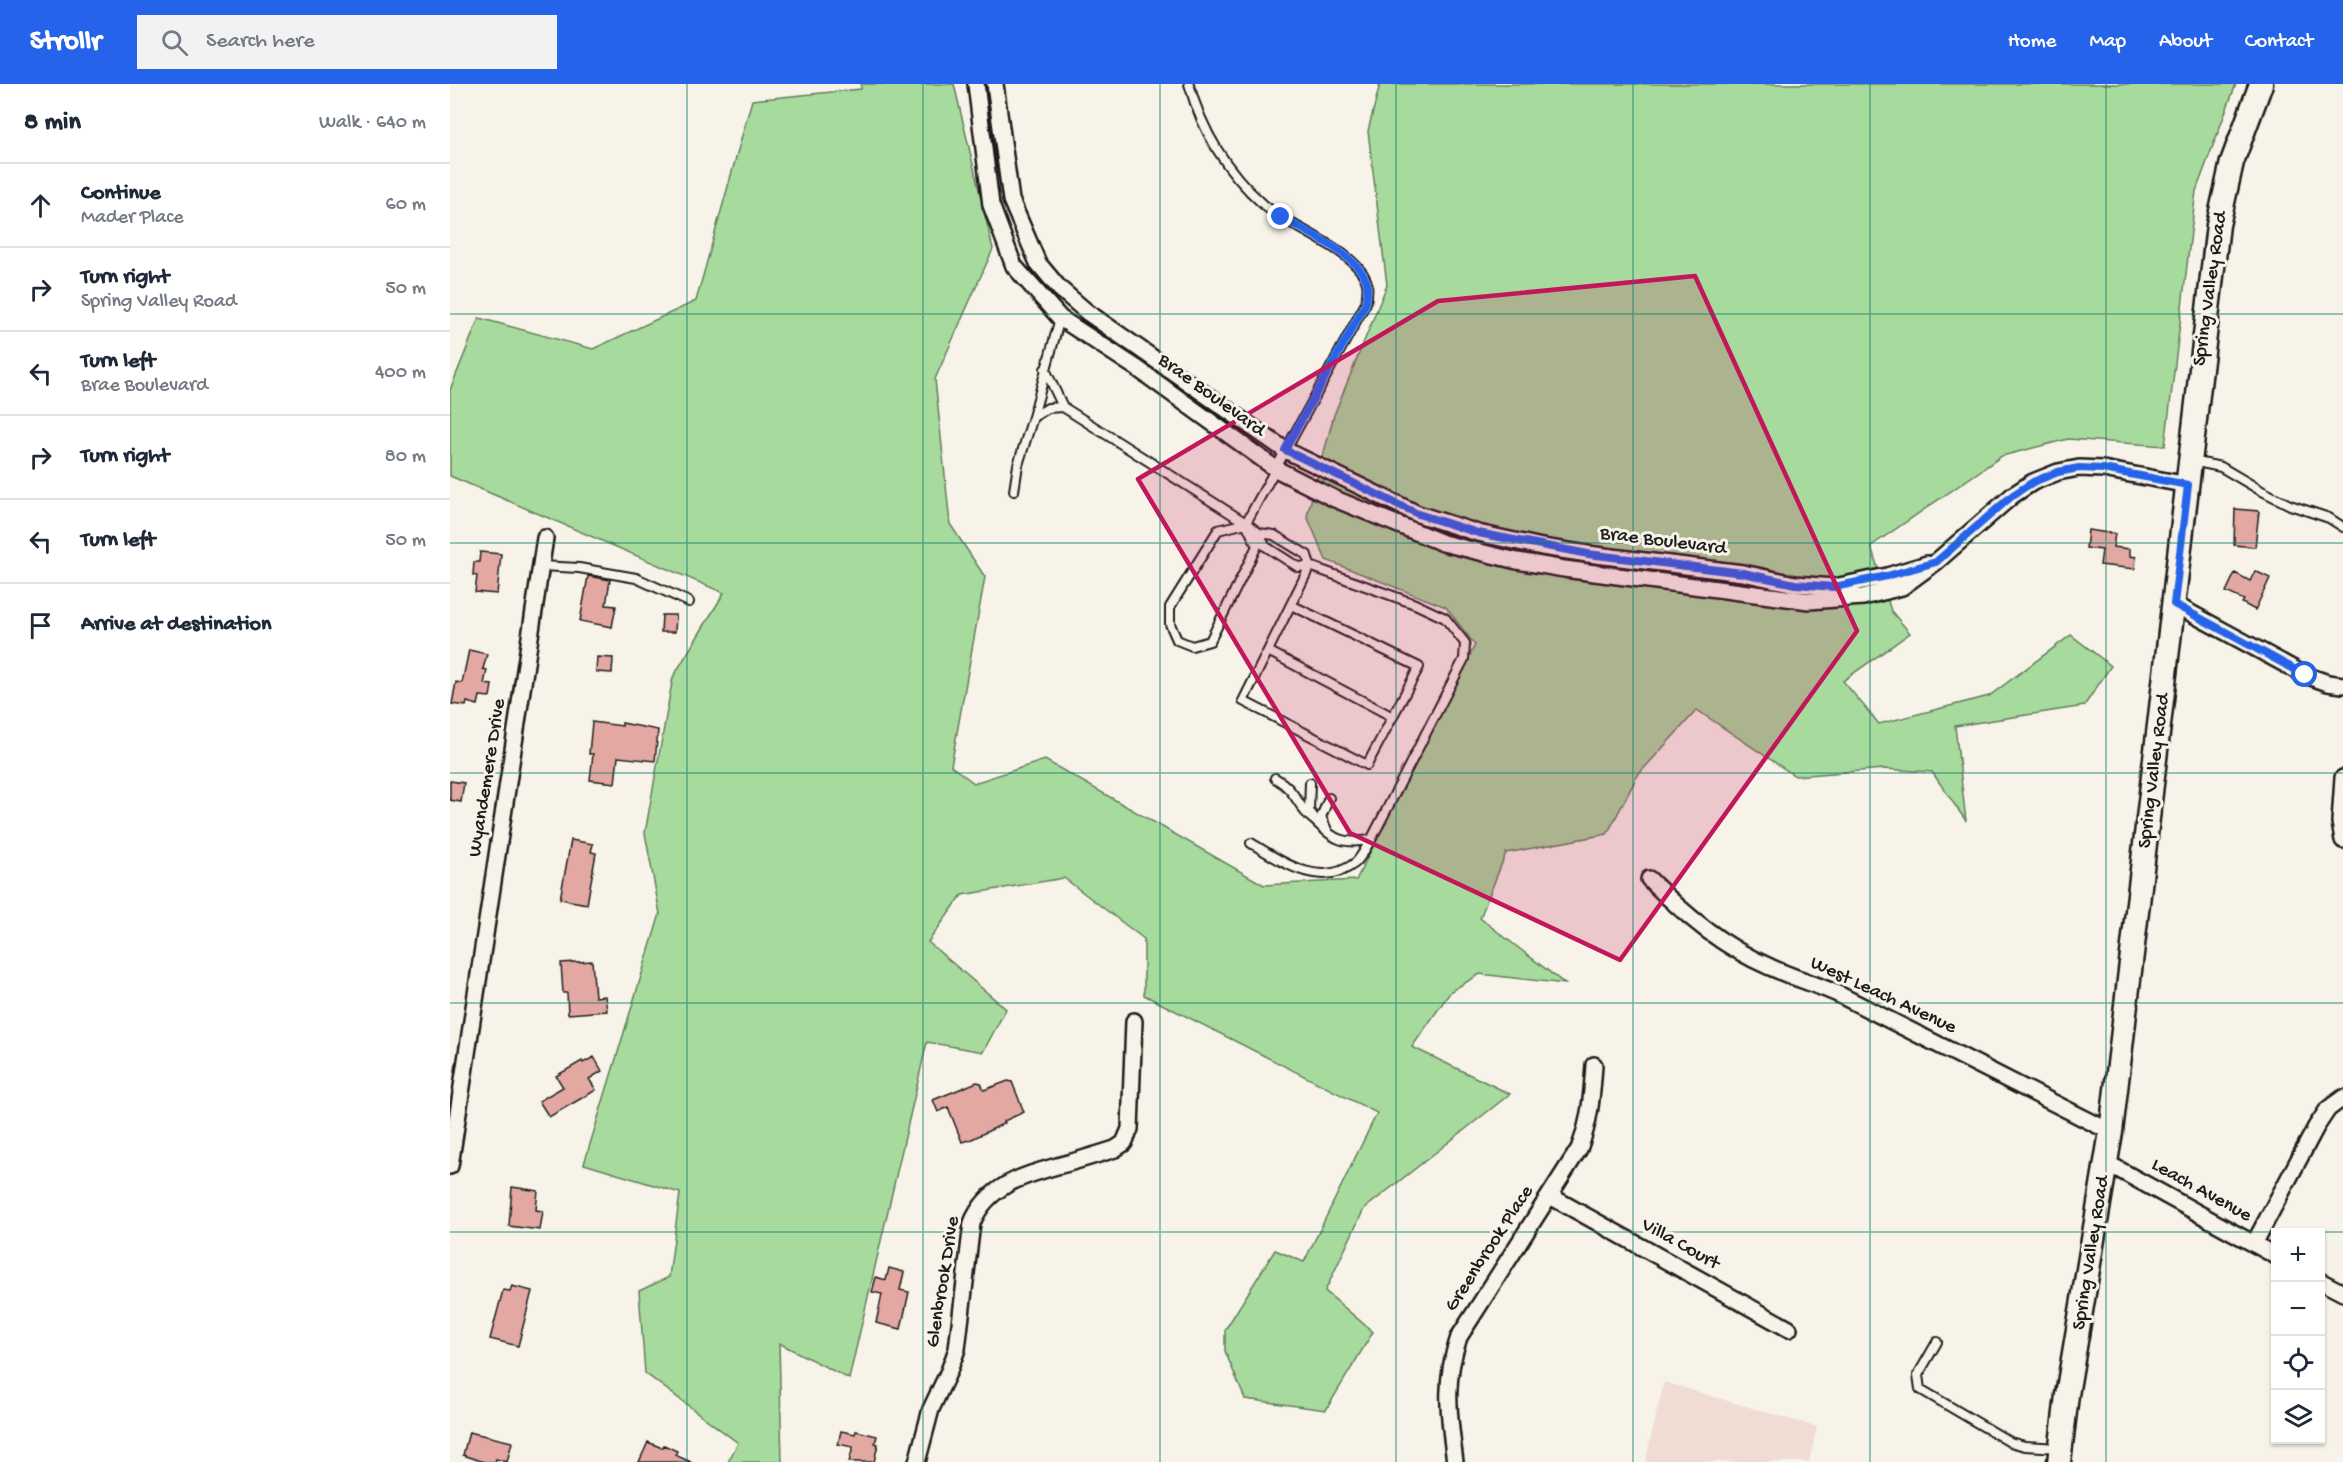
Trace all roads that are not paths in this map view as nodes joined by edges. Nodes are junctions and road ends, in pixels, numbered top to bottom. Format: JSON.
{"nodes":[{"id":1,"x":976,"y":84,"type":"edge"},
{"id":2,"x":995,"y":84,"type":"edge"},
{"id":3,"x":1189,"y":84,"type":"edge"},
{"id":4,"x":2261,"y":84,"type":"edge"},
{"id":5,"x":1060,"y":318,"type":"junction"},
{"id":6,"x":1045,"y":369,"type":"junction"},
{"id":7,"x":1063,"y":407,"type":"junction"},
{"id":8,"x":1033,"y":417,"type":"junction"},
{"id":9,"x":1285,"y":450,"type":"junction"},
{"id":10,"x":2190,"y":460,"type":"junction"},
{"id":11,"x":1276,"y":469,"type":"junction"},
{"id":12,"x":2188,"y":485,"type":"junction"},
{"id":13,"x":1014,"y":491,"type":"dead end"},
{"id":14,"x":1246,"y":523,"type":"junction"},
{"id":15,"x":2343,"y":527,"type":"edge"},
{"id":16,"x":1259,"y":533,"type":"junction"},
{"id":17,"x":545,"y":538,"type":"dead end"},
{"id":18,"x":1936,"y":562,"type":"junction"},
{"id":19,"x":541,"y":566,"type":"junction"},
{"id":20,"x":1310,"y":566,"type":"junction"},
{"id":21,"x":689,"y":602,"type":"dead end"},
{"id":22,"x":2174,"y":604,"type":"junction"},
{"id":23,"x":1292,"y":605,"type":"junction"},
{"id":24,"x":1268,"y":651,"type":"junction"},
{"id":25,"x":2343,"y":685,"type":"edge"},
{"id":26,"x":1393,"y":717,"type":"junction"},
{"id":27,"x":1275,"y":778,"type":"dead end"},
{"id":28,"x":2343,"y":778,"type":"edge"},
{"id":29,"x":1310,"y":783,"type":"dead end"},
{"id":30,"x":1329,"y":798,"type":"dead end"},
{"id":31,"x":1329,"y":836,"type":"junction"},
{"id":32,"x":1371,"y":840,"type":"junction"},
{"id":33,"x":2343,"y":840,"type":"edge"},
{"id":34,"x":1251,"y":843,"type":"dead end"},
{"id":35,"x":1650,"y":879,"type":"dead end"},
{"id":36,"x":1134,"y":1021,"type":"dead end"},
{"id":37,"x":1594,"y":1065,"type":"dead end"},
{"id":38,"x":2343,"y":1098,"type":"edge"},
{"id":39,"x":2111,"y":1132,"type":"junction"},
{"id":40,"x":2107,"y":1163,"type":"junction"},
{"id":41,"x":450,"y":1166,"type":"edge"},
{"id":42,"x":1550,"y":1197,"type":"junction"},
{"id":43,"x":2254,"y":1244,"type":"junction"},
{"id":44,"x":2271,"y":1253,"type":"edge"},
{"id":45,"x":2322,"y":1282,"type":"edge"},
{"id":46,"x":2343,"y":1293,"type":"edge"},
{"id":47,"x":1789,"y":1329,"type":"dead end"},
{"id":48,"x":1937,"y":1342,"type":"dead end"},
{"id":49,"x":2060,"y":1455,"type":"edge"},
{"id":50,"x":917,"y":1462,"type":"edge"},
{"id":51,"x":1455,"y":1462,"type":"edge"}],
"edges":[{"from":1,"to":5,"type":"street","name":"Brae Boulevard"},
{"from":2,"to":9,"type":"street","name":"Brae Boulevard"},
{"from":3,"to":9,"type":"lane"},
{"from":4,"to":10,"type":"street","name":"Spring Valley Road"},
{"from":5,"to":6,"type":"lane"},
{"from":5,"to":11,"type":"street","name":"Brae Boulevard"},
{"from":6,"to":7,"type":"lane"},
{"from":6,"to":8,"type":"lane"},
{"from":7,"to":8,"type":"lane"},
{"from":7,"to":14,"type":"lane"},
{"from":8,"to":13,"type":"lane"},
{"from":9,"to":11,"type":"lane"},
{"from":9,"to":18,"type":"street","name":"Brae Boulevard"},
{"from":10,"to":12,"type":"street","name":"Spring Valley Road"},
{"from":10,"to":15,"type":"lane"},
{"from":11,"to":14,"type":"lane"},
{"from":11,"to":18,"type":"street","name":"Brae Boulevard"},
{"from":12,"to":18,"type":"street","name":"Brae Boulevard"},
{"from":12,"to":22,"type":"street","name":"Spring Valley Road"},
{"from":14,"to":14,"type":"lane"},
{"from":14,"to":16,"type":"lane"},
{"from":16,"to":20,"type":"lane"},
{"from":16,"to":20,"type":"lane"},
{"from":17,"to":19,"type":"street","name":"Wyandemere Drive"},
{"from":19,"to":21,"type":"lane"},
{"from":19,"to":41,"type":"street","name":"Wyandemere Drive"},
{"from":20,"to":23,"type":"lane"},
{"from":20,"to":32,"type":"lane"},
{"from":22,"to":25,"type":"street"},
{"from":22,"to":39,"type":"street","name":"Spring Valley Road"},
{"from":23,"to":24,"type":"lane"},
{"from":23,"to":26,"type":"lane"},
{"from":24,"to":26,"type":"lane"},
{"from":24,"to":26,"type":"lane"},
{"from":27,"to":31,"type":"lane"},
{"from":28,"to":33,"type":"street"},
{"from":29,"to":31,"type":"lane"},
{"from":30,"to":31,"type":"lane"},
{"from":31,"to":32,"type":"lane"},
{"from":32,"to":34,"type":"lane"},
{"from":35,"to":39,"type":"street","name":"West Leach Avenue"},
{"from":36,"to":50,"type":"street","name":"Glenbrook Drive"},
{"from":37,"to":42,"type":"street","name":"Greenbrook Place"},
{"from":38,"to":43,"type":"street"},
{"from":39,"to":40,"type":"street","name":"Spring Valley Road"},
{"from":40,"to":43,"type":"street","name":"Leach Avenue"},
{"from":40,"to":49,"type":"street","name":"Spring Valley Road"},
{"from":42,"to":47,"type":"street","name":"Villa Court"},
{"from":42,"to":51,"type":"street","name":"Greenbrook Place"},
{"from":43,"to":44,"type":"street","name":"Leach Avenue"},
{"from":45,"to":46,"type":"street"},
{"from":48,"to":49,"type":"lane"}]}
